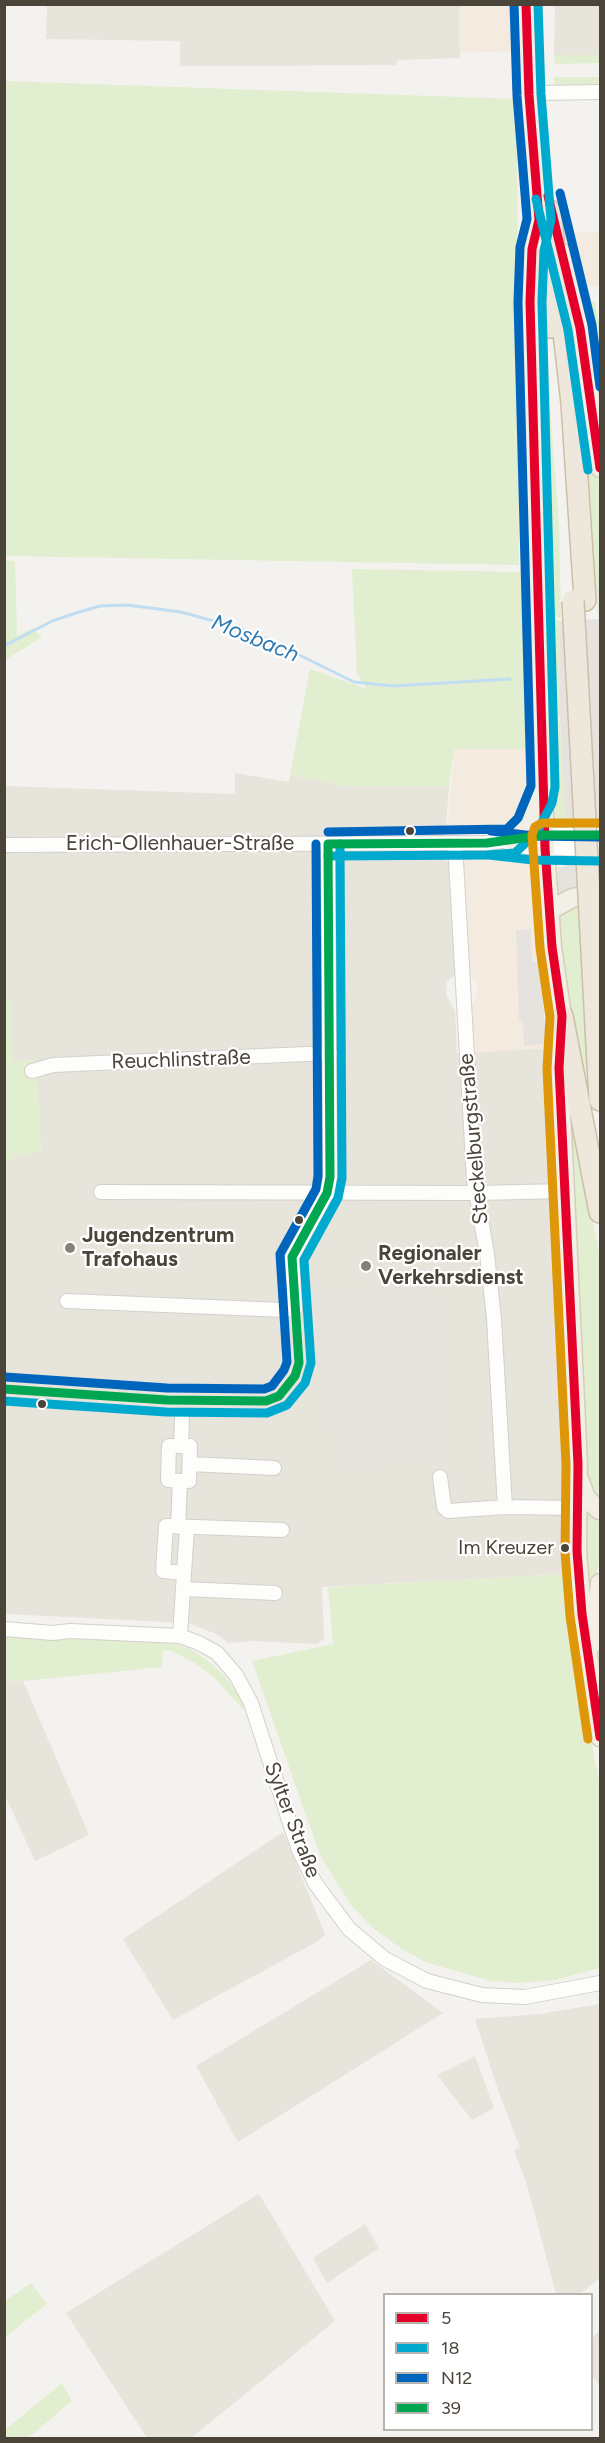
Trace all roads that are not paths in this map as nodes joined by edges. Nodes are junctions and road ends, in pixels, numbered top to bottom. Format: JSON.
{"nodes":[{"id":1,"x":526,"y":4,"type":"edge"},
{"id":2,"x":537,"y":4,"type":"edge"},
{"id":3,"x":600,"y":92,"type":"edge"},
{"id":4,"x":534,"y":94,"type":"junction"},
{"id":5,"x":544,"y":215,"type":"junction"},
{"id":6,"x":600,"y":468,"type":"edge"},
{"id":7,"x":579,"y":601,"type":"junction"},
{"id":8,"x":543,"y":787,"type":"junction"},
{"id":9,"x":600,"y":835,"type":"edge"},
{"id":10,"x":506,"y":842,"type":"junction"},
{"id":11,"x":545,"y":842,"type":"junction"},
{"id":12,"x":455,"y":843,"type":"junction"},
{"id":13,"x":328,"y":844,"type":"junction"},
{"id":14,"x":4,"y":845,"type":"edge"},
{"id":15,"x":600,"y":849,"type":"edge"},
{"id":16,"x":597,"y":903,"type":"edge"},
{"id":17,"x":549,"y":911,"type":"junction"},
{"id":18,"x":562,"y":1016,"type":"junction"},
{"id":19,"x":330,"y":1053,"type":"junction"},
{"id":20,"x":32,"y":1071,"type":"dead end"},
{"id":21,"x":600,"y":1100,"type":"edge"},
{"id":22,"x":565,"y":1191,"type":"junction"},
{"id":23,"x":101,"y":1192,"type":"dead end"},
{"id":24,"x":327,"y":1193,"type":"junction"},
{"id":25,"x":476,"y":1193,"type":"junction"},
{"id":26,"x":600,"y":1212,"type":"edge"},
{"id":27,"x":67,"y":1301,"type":"dead end"},
{"id":28,"x":182,"y":1419,"type":"dead end"},
{"id":29,"x":181,"y":1446,"type":"junction"},
{"id":30,"x":190,"y":1464,"type":"junction"},
{"id":31,"x":578,"y":1464,"type":"junction"},
{"id":32,"x":274,"y":1468,"type":"dead end"},
{"id":33,"x":440,"y":1477,"type":"dead end"},
{"id":34,"x":180,"y":1481,"type":"junction"},
{"id":35,"x":505,"y":1507,"type":"junction"},
{"id":36,"x":578,"y":1508,"type":"junction"},
{"id":37,"x":600,"y":1510,"type":"edge"},
{"id":38,"x":183,"y":1527,"type":"junction"},
{"id":39,"x":282,"y":1530,"type":"dead end"},
{"id":40,"x":184,"y":1573,"type":"junction"},
{"id":41,"x":600,"y":1583,"type":"edge"},
{"id":42,"x":183,"y":1590,"type":"junction"},
{"id":43,"x":276,"y":1593,"type":"dead end"},
{"id":44,"x":4,"y":1629,"type":"edge"},
{"id":45,"x":186,"y":1639,"type":"junction"},
{"id":46,"x":590,"y":1676,"type":"junction"},
{"id":47,"x":600,"y":1737,"type":"edge"},
{"id":48,"x":599,"y":1983,"type":"edge"}],
"edges":[{"from":1,"to":4,"type":"main road"},
{"from":2,"to":4,"type":"main road"},
{"from":3,"to":4,"type":"street"},
{"from":4,"to":5,"type":"main road"},
{"from":5,"to":6,"type":"main road"},
{"from":5,"to":7,"type":"highway"},
{"from":5,"to":7,"type":"highway"},
{"from":5,"to":8,"type":"main road"},
{"from":7,"to":16,"type":"highway","bridge":true},
{"from":8,"to":10,"type":"main road"},
{"from":8,"to":11,"type":"main road"},
{"from":9,"to":11,"type":"street","name":"Erich-Ollenhauer-Straße"},
{"from":10,"to":11,"type":"street","name":"Erich-Ollenhauer-Straße"},
{"from":10,"to":12,"type":"street","name":"Erich-Ollenhauer-Straße"},
{"from":11,"to":15,"type":"street","name":"Erich-Ollenhauer-Straße"},
{"from":11,"to":17,"type":"main road"},
{"from":12,"to":13,"type":"street","name":"Erich-Ollenhauer-Straße"},
{"from":12,"to":25,"type":"street","name":"Steckelburgstraße"},
{"from":13,"to":14,"type":"street","name":"Erich-Ollenhauer-Straße"},
{"from":13,"to":19,"type":"street"},
{"from":16,"to":17,"type":"main road"},
{"from":16,"to":21,"type":"highway"},
{"from":17,"to":18,"type":"main road"},
{"from":18,"to":22,"type":"main road"},
{"from":18,"to":26,"type":"highway"},
{"from":19,"to":20,"type":"street","name":"Reuchlinstraße"},
{"from":19,"to":24,"type":"street"},
{"from":22,"to":25,"type":"street"},
{"from":22,"to":31,"type":"main road"},
{"from":23,"to":24,"type":"street"},
{"from":24,"to":25,"type":"street"},
{"from":24,"to":27,"type":"street"},
{"from":25,"to":35,"type":"street","name":"Steckelburgstraße"},
{"from":28,"to":29,"type":"street"},
{"from":29,"to":30,"type":"street"},
{"from":29,"to":34,"type":"street"},
{"from":30,"to":32,"type":"street"},
{"from":30,"to":34,"type":"street"},
{"from":31,"to":36,"type":"main road"},
{"from":31,"to":37,"type":"main road"},
{"from":33,"to":35,"type":"street"},
{"from":34,"to":38,"type":"street"},
{"from":35,"to":36,"type":"street"},
{"from":36,"to":37,"type":"main road"},
{"from":36,"to":46,"type":"main road"},
{"from":38,"to":39,"type":"street"},
{"from":38,"to":40,"type":"street"},
{"from":38,"to":40,"type":"street"},
{"from":40,"to":42,"type":"street"},
{"from":41,"to":46,"type":"main road"},
{"from":42,"to":43,"type":"street"},
{"from":42,"to":45,"type":"street"},
{"from":44,"to":45,"type":"street"},
{"from":45,"to":48,"type":"street","name":"Sylter Straße"},
{"from":46,"to":47,"type":"main road"}]}
